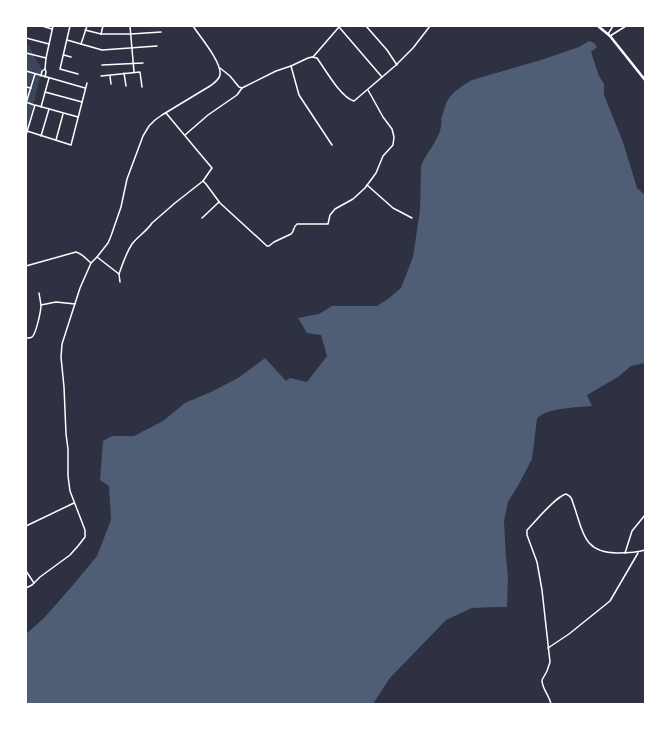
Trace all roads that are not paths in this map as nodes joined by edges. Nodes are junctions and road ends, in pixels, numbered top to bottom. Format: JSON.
{"nodes":[{"id":1,"x":42,"y":26,"type":"edge"},
{"id":2,"x":53,"y":26,"type":"edge"},
{"id":3,"x":70,"y":26,"type":"edge"},
{"id":4,"x":87,"y":26,"type":"edge"},
{"id":5,"x":103,"y":26,"type":"edge"},
{"id":6,"x":130,"y":26,"type":"edge"},
{"id":7,"x":193,"y":26,"type":"edge"},
{"id":8,"x":366,"y":26,"type":"edge"},
{"id":9,"x":430,"y":26,"type":"edge"},
{"id":10,"x":598,"y":26,"type":"edge"},
{"id":11,"x":612,"y":26,"type":"edge"},
{"id":12,"x":626,"y":26,"type":"edge"},
{"id":13,"x":52,"y":29,"type":"junction"},
{"id":14,"x":85,"y":30,"type":"junction"},
{"id":15,"x":160,"y":32,"type":"dead end"},
{"id":16,"x":100,"y":34,"type":"junction"},
{"id":17,"x":131,"y":34,"type":"junction"},
{"id":18,"x":609,"y":35,"type":"junction"},
{"id":19,"x":26,"y":38,"type":"edge"},
{"id":20,"x":67,"y":40,"type":"junction"},
{"id":21,"x":49,"y":44,"type":"junction"},
{"id":22,"x":81,"y":44,"type":"junction"},
{"id":23,"x":157,"y":46,"type":"dead end"},
{"id":24,"x":132,"y":48,"type":"junction"},
{"id":25,"x":26,"y":54,"type":"edge"},
{"id":26,"x":63,"y":54,"type":"junction"},
{"id":27,"x":71,"y":57,"type":"dead end"},
{"id":28,"x":313,"y":57,"type":"junction"},
{"id":29,"x":46,"y":58,"type":"junction"},
{"id":30,"x":134,"y":63,"type":"junction"},
{"id":31,"x":143,"y":63,"type":"dead end"},
{"id":32,"x":397,"y":64,"type":"junction"},
{"id":33,"x":102,"y":65,"type":"dead end"},
{"id":34,"x":291,"y":66,"type":"junction"},
{"id":35,"x":220,"y":68,"type":"junction"},
{"id":36,"x":45,"y":69,"type":"junction"},
{"id":37,"x":26,"y":71,"type":"edge"},
{"id":38,"x":134,"y":72,"type":"junction"},
{"id":39,"x":124,"y":73,"type":"junction"},
{"id":40,"x":35,"y":74,"type":"junction"},
{"id":41,"x":78,"y":74,"type":"dead end"},
{"id":42,"x":110,"y":75,"type":"junction"},
{"id":43,"x":41,"y":76,"type":"junction"},
{"id":44,"x":101,"y":76,"type":"dead end"},
{"id":45,"x":45,"y":77,"type":"junction"},
{"id":46,"x":382,"y":77,"type":"junction"},
{"id":47,"x":49,"y":78,"type":"junction"},
{"id":48,"x":645,"y":79,"type":"edge"},
{"id":49,"x":87,"y":83,"type":"dead end"},
{"id":50,"x":111,"y":84,"type":"dead end"},
{"id":51,"x":126,"y":86,"type":"dead end"},
{"id":52,"x":26,"y":87,"type":"edge"},
{"id":53,"x":142,"y":87,"type":"dead end"},
{"id":54,"x":31,"y":88,"type":"junction"},
{"id":55,"x":86,"y":88,"type":"junction"},
{"id":56,"x":242,"y":88,"type":"junction"},
{"id":57,"x":368,"y":90,"type":"junction"},
{"id":58,"x":45,"y":92,"type":"junction"},
{"id":59,"x":26,"y":102,"type":"edge"},
{"id":60,"x":82,"y":102,"type":"junction"},
{"id":61,"x":35,"y":105,"type":"junction"},
{"id":62,"x":41,"y":107,"type":"junction"},
{"id":63,"x":49,"y":109,"type":"junction"},
{"id":64,"x":166,"y":113,"type":"junction"},
{"id":65,"x":63,"y":114,"type":"junction"},
{"id":66,"x":78,"y":117,"type":"junction"},
{"id":67,"x":26,"y":118,"type":"edge"},
{"id":68,"x":30,"y":119,"type":"junction"},
{"id":69,"x":27,"y":131,"type":"junction"},
{"id":70,"x":26,"y":135,"type":"edge"},
{"id":71,"x":185,"y":135,"type":"junction"},
{"id":72,"x":41,"y":136,"type":"junction"},
{"id":73,"x":56,"y":140,"type":"junction"},
{"id":74,"x":332,"y":144,"type":"dead end"},
{"id":75,"x":203,"y":181,"type":"junction"},
{"id":76,"x":367,"y":185,"type":"junction"},
{"id":77,"x":219,"y":202,"type":"junction"},
{"id":78,"x":202,"y":218,"type":"dead end"},
{"id":79,"x":412,"y":218,"type":"dead end"},
{"id":80,"x":97,"y":257,"type":"junction"},
{"id":81,"x":91,"y":263,"type":"junction"},
{"id":82,"x":26,"y":266,"type":"edge"},
{"id":83,"x":119,"y":274,"type":"junction"},
{"id":84,"x":120,"y":282,"type":"dead end"},
{"id":85,"x":39,"y":293,"type":"dead end"},
{"id":86,"x":75,"y":304,"type":"junction"},
{"id":87,"x":41,"y":305,"type":"junction"},
{"id":88,"x":26,"y":338,"type":"edge"},
{"id":89,"x":74,"y":503,"type":"junction"},
{"id":90,"x":645,"y":515,"type":"edge"},
{"id":91,"x":26,"y":526,"type":"edge"},
{"id":92,"x":645,"y":550,"type":"edge"},
{"id":93,"x":639,"y":552,"type":"junction"},
{"id":94,"x":625,"y":553,"type":"junction"},
{"id":95,"x":26,"y":571,"type":"edge"},
{"id":96,"x":34,"y":583,"type":"junction"},
{"id":97,"x":26,"y":588,"type":"edge"},
{"id":98,"x":548,"y":648,"type":"junction"},
{"id":99,"x":551,"y":704,"type":"edge"}],
"edges":[{"from":1,"to":13,"type":"street"},
{"from":2,"to":13,"type":"street"},
{"from":3,"to":20,"type":"street"},
{"from":4,"to":14,"type":"street"},
{"from":5,"to":16,"type":"street"},
{"from":6,"to":17,"type":"street"},
{"from":7,"to":35,"type":"street"},
{"from":8,"to":32,"type":"street"},
{"from":9,"to":32,"type":"street"},
{"from":10,"to":18,"type":"main road"},
{"from":11,"to":18,"type":"street"},
{"from":12,"to":18,"type":"street"},
{"from":13,"to":21,"type":"street"},
{"from":14,"to":16,"type":"street"},
{"from":14,"to":22,"type":"street"},
{"from":15,"to":17,"type":"street"},
{"from":16,"to":17,"type":"street"},
{"from":17,"to":24,"type":"street"},
{"from":18,"to":48,"type":"main road"},
{"from":19,"to":21,"type":"street"},
{"from":20,"to":22,"type":"street"},
{"from":20,"to":26,"type":"street"},
{"from":21,"to":29,"type":"street"},
{"from":22,"to":24,"type":"street"},
{"from":23,"to":24,"type":"street"},
{"from":24,"to":30,"type":"street"},
{"from":25,"to":29,"type":"street"},
{"from":26,"to":27,"type":"street"},
{"from":26,"to":41,"type":"street"},
{"from":28,"to":34,"type":"street"},
{"from":28,"to":46,"type":"street"},
{"from":28,"to":57,"type":"street"},
{"from":29,"to":36,"type":"street"},
{"from":30,"to":31,"type":"street"},
{"from":30,"to":33,"type":"street"},
{"from":30,"to":38,"type":"street"},
{"from":32,"to":46,"type":"street"},
{"from":34,"to":56,"type":"street"},
{"from":34,"to":74,"type":"street"},
{"from":35,"to":56,"type":"street"},
{"from":35,"to":64,"type":"street"},
{"from":36,"to":43,"type":"street"},
{"from":36,"to":45,"type":"street"},
{"from":37,"to":40,"type":"street"},
{"from":38,"to":39,"type":"street"},
{"from":38,"to":53,"type":"street"},
{"from":39,"to":42,"type":"street"},
{"from":39,"to":51,"type":"street"},
{"from":40,"to":43,"type":"street"},
{"from":40,"to":54,"type":"street"},
{"from":42,"to":44,"type":"street"},
{"from":42,"to":50,"type":"street"},
{"from":43,"to":45,"type":"street"},
{"from":45,"to":47,"type":"street"},
{"from":46,"to":57,"type":"street"},
{"from":47,"to":55,"type":"street"},
{"from":47,"to":58,"type":"street"},
{"from":49,"to":55,"type":"street"},
{"from":52,"to":54,"type":"street"},
{"from":54,"to":59,"type":"street"},
{"from":55,"to":60,"type":"street"},
{"from":56,"to":71,"type":"street"},
{"from":57,"to":76,"type":"street"},
{"from":58,"to":60,"type":"street"},
{"from":58,"to":62,"type":"street"},
{"from":59,"to":61,"type":"street"},
{"from":60,"to":66,"type":"street"},
{"from":61,"to":62,"type":"street"},
{"from":61,"to":68,"type":"street"},
{"from":62,"to":63,"type":"street"},
{"from":63,"to":65,"type":"street"},
{"from":63,"to":72,"type":"street"},
{"from":64,"to":71,"type":"street"},
{"from":64,"to":80,"type":"street"},
{"from":65,"to":66,"type":"street"},
{"from":65,"to":73,"type":"street"},
{"from":66,"to":73,"type":"street"},
{"from":67,"to":68,"type":"street"},
{"from":68,"to":69,"type":"street"},
{"from":69,"to":70,"type":"street"},
{"from":69,"to":72,"type":"street"},
{"from":71,"to":75,"type":"street"},
{"from":72,"to":73,"type":"street"},
{"from":75,"to":77,"type":"street"},
{"from":75,"to":83,"type":"street"},
{"from":76,"to":77,"type":"street"},
{"from":76,"to":79,"type":"street"},
{"from":77,"to":78,"type":"street"},
{"from":80,"to":81,"type":"street"},
{"from":80,"to":83,"type":"street"},
{"from":81,"to":82,"type":"street"},
{"from":81,"to":86,"type":"street"},
{"from":83,"to":84,"type":"street"},
{"from":85,"to":87,"type":"street"},
{"from":86,"to":87,"type":"street"},
{"from":86,"to":89,"type":"street"},
{"from":87,"to":88,"type":"street"},
{"from":89,"to":91,"type":"street"},
{"from":89,"to":96,"type":"street"},
{"from":90,"to":94,"type":"street"},
{"from":92,"to":93,"type":"street"},
{"from":93,"to":94,"type":"street"},
{"from":93,"to":98,"type":"street"},
{"from":94,"to":98,"type":"street"},
{"from":95,"to":96,"type":"street"},
{"from":96,"to":97,"type":"street"},
{"from":98,"to":99,"type":"street"}]}
